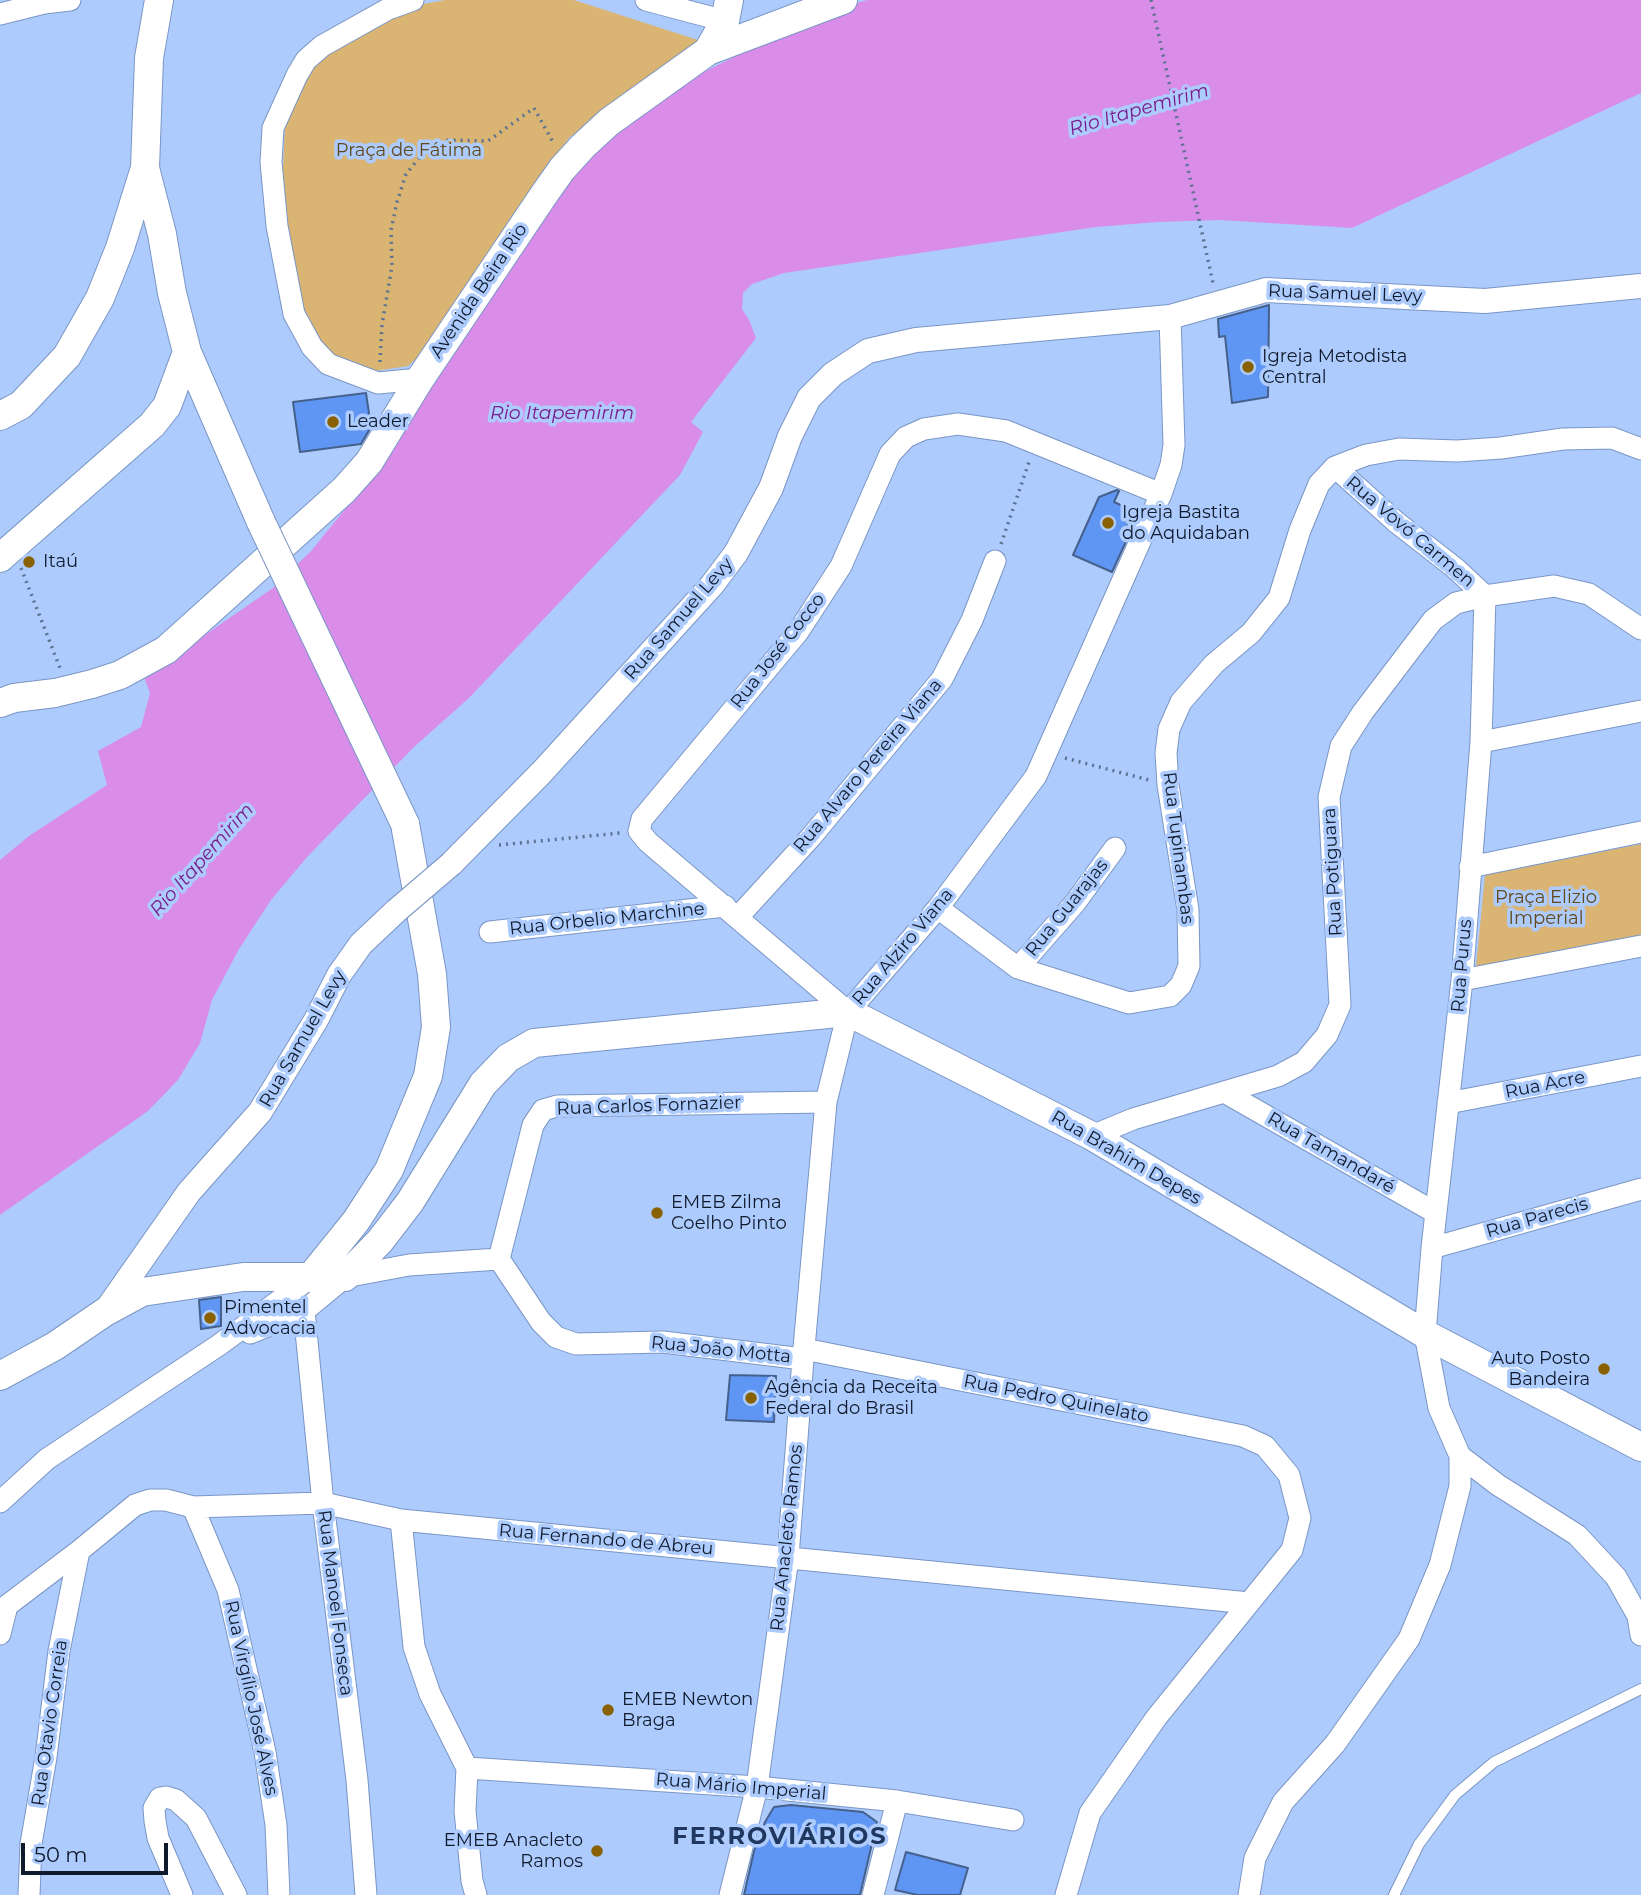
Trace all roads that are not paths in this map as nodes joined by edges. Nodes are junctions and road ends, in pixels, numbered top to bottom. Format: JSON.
{"nodes":[{"id":1,"x":70,"y":0,"type":"edge"},
{"id":2,"x":159,"y":0,"type":"edge"},
{"id":3,"x":413,"y":0,"type":"edge"},
{"id":4,"x":646,"y":0,"type":"edge"},
{"id":5,"x":843,"y":0,"type":"edge"},
{"id":6,"x":727,"y":10,"type":"edge"},
{"id":7,"x":0,"y":14,"type":"edge"},
{"id":8,"x":708,"y":51,"type":"junction"},
{"id":9,"x":145,"y":168,"type":"junction"},
{"id":10,"x":1641,"y":286,"type":"edge"},
{"id":11,"x":1170,"y":317,"type":"junction"},
{"id":12,"x":187,"y":352,"type":"junction"},
{"id":13,"x":420,"y":379,"type":"junction"},
{"id":14,"x":0,"y":416,"type":"edge"},
{"id":15,"x":1641,"y":449,"type":"edge"},
{"id":16,"x":1335,"y":467,"type":"junction"},
{"id":17,"x":1161,"y":494,"type":"junction"},
{"id":18,"x":6,"y":553,"type":"edge"},
{"id":19,"x":995,"y":561,"type":"road end"},
{"id":20,"x":1485,"y":596,"type":"junction"},
{"id":21,"x":1641,"y":629,"type":"edge"},
{"id":22,"x":0,"y":703,"type":"edge"},
{"id":23,"x":1641,"y":711,"type":"edge"},
{"id":24,"x":1481,"y":742,"type":"junction"},
{"id":25,"x":639,"y":831,"type":"joint"},
{"id":26,"x":1641,"y":832,"type":"edge"},
{"id":27,"x":1115,"y":848,"type":"dead end"},
{"id":28,"x":1470,"y":867,"type":"junction"},
{"id":29,"x":938,"y":908,"type":"junction"},
{"id":30,"x":731,"y":911,"type":"junction"},
{"id":31,"x":490,"y":932,"type":"dead end"},
{"id":32,"x":1641,"y":946,"type":"edge"},
{"id":33,"x":1018,"y":968,"type":"junction"},
{"id":34,"x":1462,"y":981,"type":"junction"},
{"id":35,"x":848,"y":1012,"type":"junction"},
{"id":36,"x":1641,"y":1066,"type":"edge"},
{"id":37,"x":1226,"y":1093,"type":"junction"},
{"id":38,"x":826,"y":1102,"type":"junction"},
{"id":39,"x":1448,"y":1103,"type":"junction"},
{"id":40,"x":1092,"y":1136,"type":"junction"},
{"id":41,"x":1641,"y":1189,"type":"edge"},
{"id":42,"x":1436,"y":1213,"type":"junction"},
{"id":43,"x":1432,"y":1248,"type":"junction"},
{"id":44,"x":499,"y":1259,"type":"junction"},
{"id":45,"x":345,"y":1277,"type":"junction"},
{"id":46,"x":310,"y":1278,"type":"junction"},
{"id":47,"x":304,"y":1311,"type":"junction"},
{"id":48,"x":104,"y":1312,"type":"junction"},
{"id":49,"x":1425,"y":1334,"type":"junction"},
{"id":50,"x":219,"y":1345,"type":"junction"},
{"id":51,"x":804,"y":1354,"type":"junction"},
{"id":52,"x":0,"y":1376,"type":"edge"},
{"id":53,"x":1641,"y":1447,"type":"edge"},
{"id":54,"x":1460,"y":1455,"type":"junction"},
{"id":55,"x":0,"y":1502,"type":"edge"},
{"id":56,"x":323,"y":1503,"type":"junction"},
{"id":57,"x":193,"y":1507,"type":"junction"},
{"id":58,"x":401,"y":1520,"type":"junction"},
{"id":59,"x":79,"y":1551,"type":"junction"},
{"id":60,"x":788,"y":1557,"type":"junction"},
{"id":61,"x":1249,"y":1603,"type":"junction"},
{"id":62,"x":3,"y":1609,"type":"edge"},
{"id":63,"x":0,"y":1634,"type":"edge"},
{"id":64,"x":1641,"y":1635,"type":"edge"},
{"id":65,"x":1641,"y":1689,"type":"edge"},
{"id":66,"x":467,"y":1768,"type":"junction"},
{"id":67,"x":757,"y":1787,"type":"junction"},
{"id":68,"x":897,"y":1801,"type":"junction"},
{"id":69,"x":1013,"y":1820,"type":"dead end"},
{"id":70,"x":29,"y":1895,"type":"edge"},
{"id":71,"x":182,"y":1895,"type":"edge"},
{"id":72,"x":236,"y":1895,"type":"edge"},
{"id":73,"x":279,"y":1895,"type":"edge"},
{"id":74,"x":366,"y":1895,"type":"edge"},
{"id":75,"x":476,"y":1895,"type":"edge"},
{"id":76,"x":730,"y":1895,"type":"edge"},
{"id":77,"x":873,"y":1895,"type":"edge"},
{"id":78,"x":1066,"y":1895,"type":"edge"},
{"id":79,"x":1249,"y":1895,"type":"edge"},
{"id":80,"x":1394,"y":1895,"type":"edge"}],
"edges":[{"from":1,"to":7,"type":"street"},
{"from":2,"to":9,"type":"main road"},
{"from":3,"to":13,"type":"street"},
{"from":4,"to":6,"type":"street"},
{"from":5,"to":8,"type":"main road","name":"Avenida Beira Rio"},
{"from":6,"to":8,"type":"main road"},
{"from":8,"to":13,"type":"main road","name":"Avenida Beira Rio"},
{"from":9,"to":12,"type":"main road"},
{"from":9,"to":14,"type":"main road"},
{"from":10,"to":11,"type":"street","name":"Rua Samuel Levy"},
{"from":11,"to":17,"type":"street","name":"Rua Alziro Viana"},
{"from":11,"to":48,"type":"street","name":"Rua Samuel Levy","bridge":true},
{"from":12,"to":18,"type":"main road"},
{"from":12,"to":46,"type":"main road","bridge":true},
{"from":13,"to":22,"type":"main road","name":"Avenida Beira Rio"},
{"from":15,"to":16,"type":"street"},
{"from":16,"to":20,"type":"street","name":"Rua Vovó Carmen"},
{"from":16,"to":33,"type":"street","name":"Rua Tupinambas"},
{"from":17,"to":25,"type":"street","name":"Rua José Cocco"},
{"from":17,"to":29,"type":"street","name":"Rua Alziro Viana"},
{"from":19,"to":30,"type":"street","name":"Rua Alvaro Pereira Viana"},
{"from":20,"to":21,"type":"street","name":"Rua Potiguara"},
{"from":20,"to":24,"type":"street","name":"Rua Purus"},
{"from":20,"to":37,"type":"street","name":"Rua Potiguara"},
{"from":23,"to":24,"type":"street"},
{"from":24,"to":28,"type":"street","name":"Rua Purus"},
{"from":25,"to":30,"type":"street","name":"Rua Brahim Depes"},
{"from":26,"to":28,"type":"street"},
{"from":27,"to":33,"type":"street","name":"Rua Guarajas"},
{"from":28,"to":34,"type":"street","name":"Rua Purus"},
{"from":29,"to":33,"type":"street","name":"Rua Tupinambas"},
{"from":29,"to":35,"type":"street","name":"Rua Alziro Viana"},
{"from":30,"to":31,"type":"street","name":"Rua Orbelio Marchine"},
{"from":30,"to":35,"type":"street","name":"Rua Brahim Depes"},
{"from":32,"to":34,"type":"street"},
{"from":34,"to":39,"type":"street","name":"Rua Purus"},
{"from":35,"to":38,"type":"street","name":"Rua Anacleto Ramos"},
{"from":35,"to":40,"type":"main road","name":"Rua Brahim Depes"},
{"from":35,"to":45,"type":"main road","name":"Rua Alziro Viana"},
{"from":36,"to":39,"type":"street","name":"Rua Acre"},
{"from":37,"to":40,"type":"street","name":"Rua Potiguara"},
{"from":37,"to":42,"type":"street","name":"Rua Tamandaré"},
{"from":38,"to":44,"type":"street","name":"Rua Carlos Fornazier"},
{"from":38,"to":51,"type":"street","name":"Rua Anacleto Ramos"},
{"from":39,"to":42,"type":"street","name":"Rua Purus"},
{"from":40,"to":49,"type":"main road","name":"Rua Brahim Depes"},
{"from":41,"to":43,"type":"street","name":"Rua Parecis"},
{"from":42,"to":43,"type":"street","name":"Rua Purus"},
{"from":43,"to":49,"type":"street","name":"Rua Purus"},
{"from":44,"to":45,"type":"street"},
{"from":44,"to":51,"type":"street","name":"Rua João Motta"},
{"from":45,"to":46,"type":"main road"},
{"from":45,"to":47,"type":"street"},
{"from":46,"to":48,"type":"main road"},
{"from":46,"to":50,"type":"street"},
{"from":47,"to":50,"type":"street"},
{"from":47,"to":56,"type":"street","name":"Rua Manoel Fonseca"},
{"from":48,"to":52,"type":"main road"},
{"from":49,"to":53,"type":"main road","name":"Rua Brahim Depes"},
{"from":49,"to":54,"type":"street","name":"Rua Purus"},
{"from":50,"to":55,"type":"street"},
{"from":51,"to":60,"type":"street","name":"Rua Anacleto Ramos"},
{"from":51,"to":61,"type":"street","name":"Rua Pedro Quinelato"},
{"from":54,"to":64,"type":"street"},
{"from":54,"to":79,"type":"street"},
{"from":56,"to":57,"type":"street","name":"Rua Fernando de Abreu"},
{"from":56,"to":58,"type":"street","name":"Rua Fernando de Abreu"},
{"from":56,"to":74,"type":"street","name":"Rua Manoel Fonseca"},
{"from":57,"to":59,"type":"street","name":"Rua Fernando de Abreu"},
{"from":57,"to":73,"type":"street","name":"Rua Virgílio José Alves"},
{"from":58,"to":60,"type":"street","name":"Rua Fernando de Abreu"},
{"from":58,"to":66,"type":"street"},
{"from":59,"to":62,"type":"street","name":"Rua Fernando de Abreu"},
{"from":59,"to":70,"type":"street","name":"Rua Otavio Correia"},
{"from":60,"to":61,"type":"street","name":"Rua Fernando de Abreu"},
{"from":60,"to":67,"type":"street","name":"Rua Anacleto Ramos"},
{"from":61,"to":78,"type":"street"},
{"from":62,"to":63,"type":"street"},
{"from":65,"to":80,"type":"lane"},
{"from":66,"to":67,"type":"street","name":"Rua Mário Imperial"},
{"from":66,"to":75,"type":"street"},
{"from":67,"to":68,"type":"street","name":"Rua Mário Imperial"},
{"from":67,"to":76,"type":"street","name":"Rua Anacleto Ramos"},
{"from":68,"to":69,"type":"street","name":"Rua Mário Imperial"},
{"from":68,"to":77,"type":"street"},
{"from":71,"to":72,"type":"street"}]}
